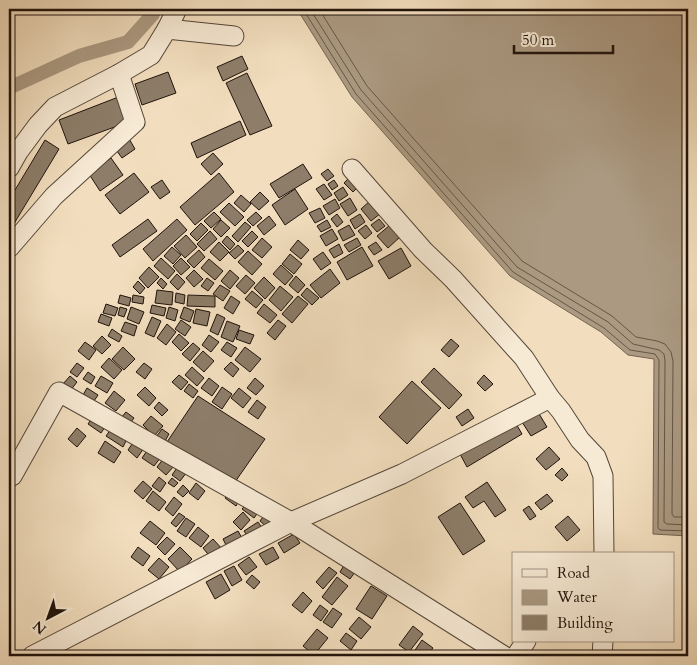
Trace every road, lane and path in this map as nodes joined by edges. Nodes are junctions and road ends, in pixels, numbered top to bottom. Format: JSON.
{"nodes":[{"id":1,"x":177,"y":9,"type":"edge"},
{"id":2,"x":167,"y":29,"type":"junction"},
{"id":3,"x":234,"y":36,"type":"dead end"},
{"id":4,"x":119,"y":74,"type":"junction"},
{"id":5,"x":9,"y":168,"type":"edge"},
{"id":6,"x":352,"y":169,"type":"dead end"},
{"id":7,"x":9,"y":248,"type":"edge"},
{"id":8,"x":550,"y":398,"type":"junction"},
{"id":9,"x":9,"y":475,"type":"edge"},
{"id":10,"x":292,"y":522,"type":"junction"},
{"id":11,"x":604,"y":552,"type":"edge"},
{"id":12,"x":525,"y":642,"type":"edge"},
{"id":13,"x":603,"y":642,"type":"edge"},
{"id":14,"x":493,"y":653,"type":"edge"},
{"id":15,"x":32,"y":656,"type":"edge"},
{"id":16,"x":516,"y":656,"type":"edge"},
{"id":17,"x":602,"y":656,"type":"edge"}],
"edges":[{"from":1,"to":2,"type":"street"},
{"from":2,"to":3,"type":"street"},
{"from":2,"to":4,"type":"street"},
{"from":4,"to":5,"type":"street"},
{"from":4,"to":7,"type":"street"},
{"from":6,"to":8,"type":"street"},
{"from":8,"to":10,"type":"street"},
{"from":8,"to":11,"type":"street"},
{"from":9,"to":10,"type":"street"},
{"from":10,"to":14,"type":"street"},
{"from":10,"to":15,"type":"street"},
{"from":12,"to":16,"type":"street"},
{"from":13,"to":17,"type":"street"}]}
